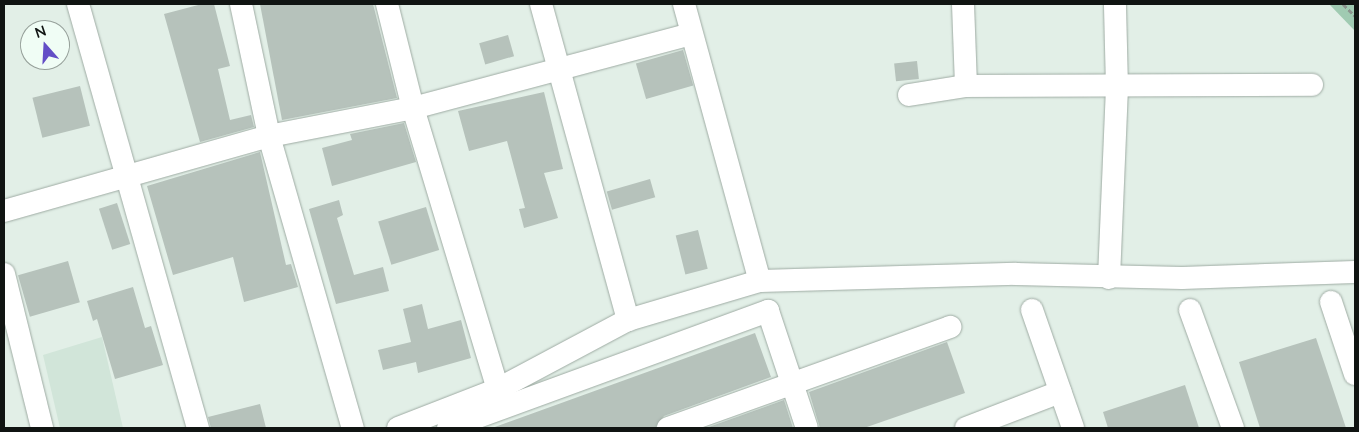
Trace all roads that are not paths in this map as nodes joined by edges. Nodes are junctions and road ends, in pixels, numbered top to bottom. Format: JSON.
{"nodes":[{"id":1,"x":78,"y":4,"type":"edge"},
{"id":2,"x":241,"y":4,"type":"edge"},
{"id":3,"x":387,"y":4,"type":"edge"},
{"id":4,"x":541,"y":4,"type":"edge"},
{"id":5,"x":684,"y":4,"type":"edge"},
{"id":6,"x":963,"y":4,"type":"edge"},
{"id":7,"x":1115,"y":4,"type":"edge"},
{"id":8,"x":691,"y":34,"type":"junction"},
{"id":9,"x":555,"y":68,"type":"junction"},
{"id":10,"x":1312,"y":85,"type":"dead end"},
{"id":11,"x":966,"y":86,"type":"junction"},
{"id":12,"x":1117,"y":88,"type":"junction"},
{"id":13,"x":909,"y":95,"type":"dead end"},
{"id":14,"x":413,"y":108,"type":"junction"},
{"id":15,"x":269,"y":136,"type":"junction"},
{"id":16,"x":126,"y":178,"type":"junction"},
{"id":17,"x":4,"y":211,"type":"edge"},
{"id":18,"x":1355,"y":272,"type":"edge"},
{"id":19,"x":4,"y":274,"type":"edge"},
{"id":20,"x":1109,"y":278,"type":"junction"},
{"id":21,"x":760,"y":281,"type":"junction"},
{"id":22,"x":1331,"y":302,"type":"dead end"},
{"id":23,"x":1032,"y":310,"type":"dead end"},
{"id":24,"x":1190,"y":310,"type":"dead end"},
{"id":25,"x":628,"y":320,"type":"junction"},
{"id":26,"x":950,"y":327,"type":"dead end"},
{"id":27,"x":1355,"y":374,"type":"edge"},
{"id":28,"x":792,"y":385,"type":"junction"},
{"id":29,"x":498,"y":389,"type":"junction"},
{"id":30,"x":1060,"y":392,"type":"junction"},
{"id":31,"x":42,"y":428,"type":"edge"},
{"id":32,"x":198,"y":428,"type":"edge"},
{"id":33,"x":353,"y":428,"type":"edge"},
{"id":34,"x":398,"y":428,"type":"edge"},
{"id":35,"x":448,"y":428,"type":"edge"},
{"id":36,"x":668,"y":428,"type":"edge"},
{"id":37,"x":807,"y":428,"type":"edge"},
{"id":38,"x":966,"y":428,"type":"edge"},
{"id":39,"x":1073,"y":428,"type":"edge"},
{"id":40,"x":1233,"y":428,"type":"edge"}],
"edges":[{"from":1,"to":16,"type":"street"},
{"from":2,"to":15,"type":"street"},
{"from":3,"to":14,"type":"street"},
{"from":4,"to":9,"type":"street"},
{"from":5,"to":8,"type":"street"},
{"from":6,"to":11,"type":"street"},
{"from":7,"to":12,"type":"street"},
{"from":8,"to":9,"type":"street"},
{"from":8,"to":21,"type":"street"},
{"from":9,"to":14,"type":"street"},
{"from":9,"to":25,"type":"street"},
{"from":10,"to":12,"type":"street"},
{"from":11,"to":12,"type":"street"},
{"from":11,"to":13,"type":"street"},
{"from":12,"to":20,"type":"street"},
{"from":14,"to":15,"type":"street"},
{"from":14,"to":29,"type":"street"},
{"from":15,"to":16,"type":"street"},
{"from":15,"to":33,"type":"street"},
{"from":16,"to":17,"type":"street"},
{"from":16,"to":32,"type":"street"},
{"from":18,"to":20,"type":"street"},
{"from":19,"to":31,"type":"street"},
{"from":20,"to":21,"type":"street"},
{"from":21,"to":25,"type":"street"},
{"from":22,"to":27,"type":"street"},
{"from":23,"to":30,"type":"street"},
{"from":24,"to":40,"type":"street"},
{"from":25,"to":29,"type":"street"},
{"from":26,"to":28,"type":"street"},
{"from":28,"to":35,"type":"street"},
{"from":28,"to":36,"type":"street"},
{"from":28,"to":37,"type":"street"},
{"from":29,"to":34,"type":"street"},
{"from":30,"to":38,"type":"street"},
{"from":30,"to":39,"type":"street"}]}
